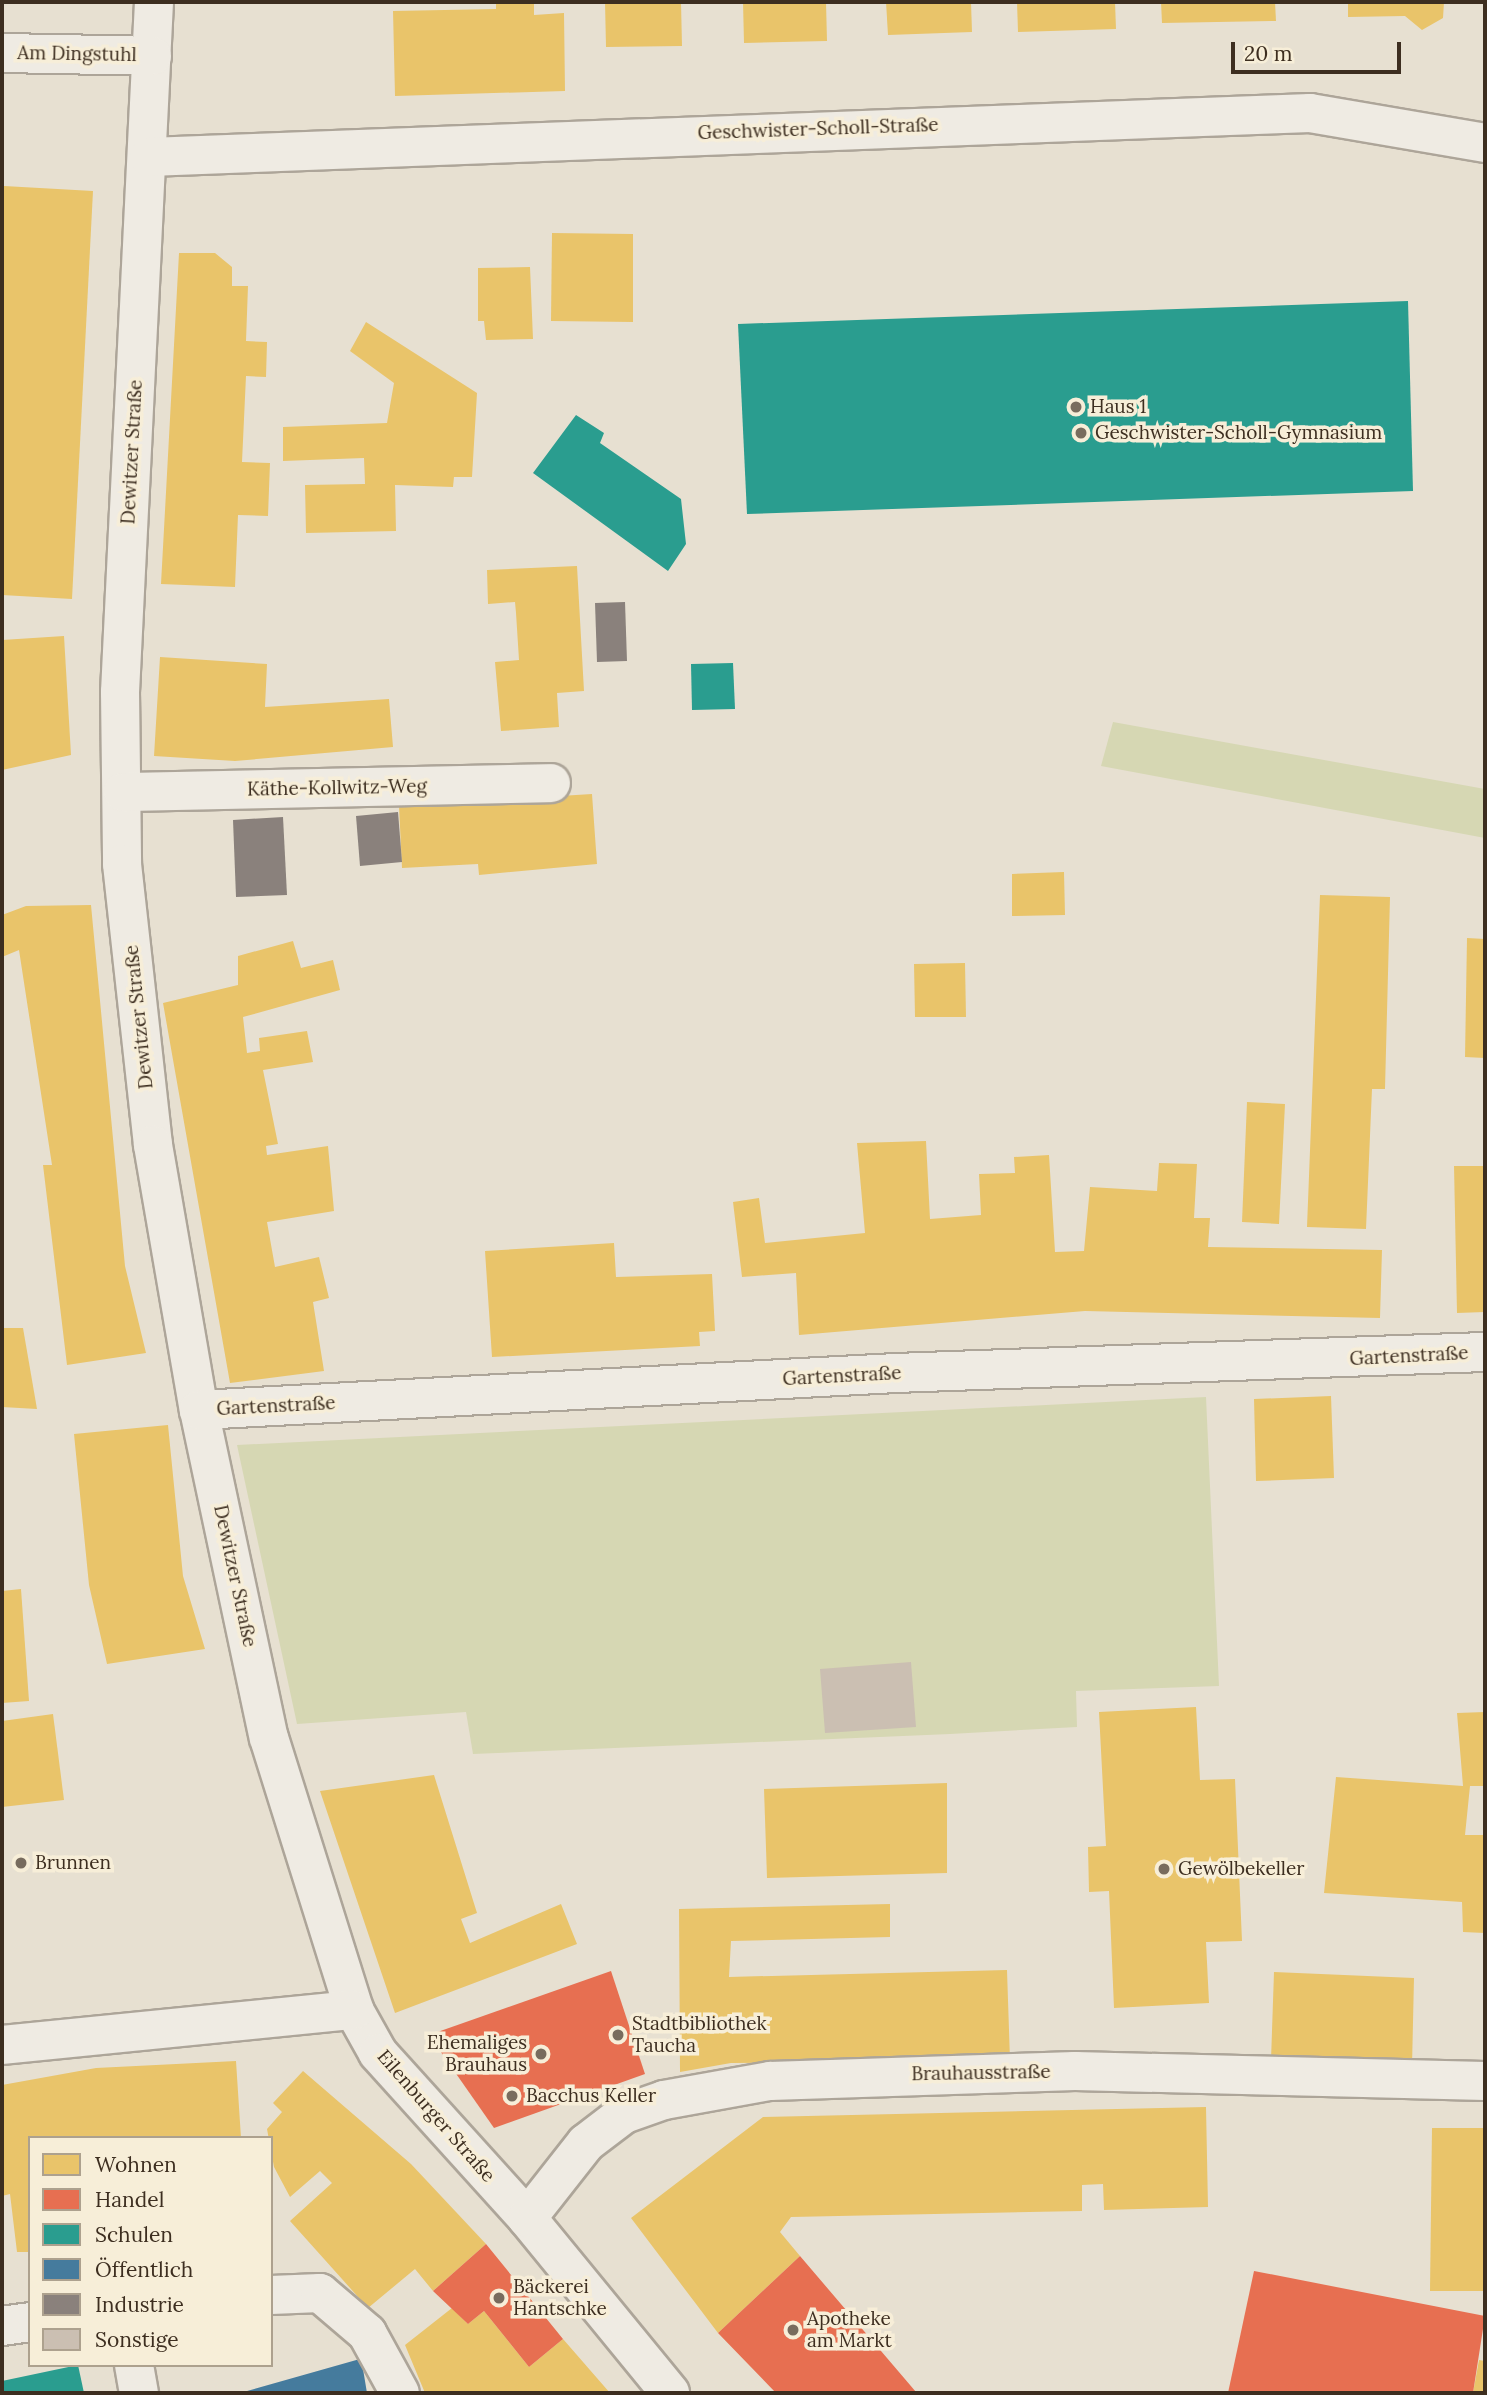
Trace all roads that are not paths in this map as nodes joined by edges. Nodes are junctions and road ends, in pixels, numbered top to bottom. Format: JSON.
{"nodes":[{"id":1,"x":154,"y":2,"type":"edge"},
{"id":2,"x":2,"y":53,"type":"edge"},
{"id":3,"x":152,"y":56,"type":"junction"},
{"id":4,"x":1485,"y":144,"type":"edge"},
{"id":5,"x":149,"y":158,"type":"junction"},
{"id":6,"x":551,"y":783,"type":"dead end"},
{"id":7,"x":123,"y":792,"type":"junction"},
{"id":8,"x":1485,"y":1352,"type":"edge"},
{"id":9,"x":199,"y":1410,"type":"junction"},
{"id":10,"x":354,"y":2010,"type":"junction"},
{"id":11,"x":2,"y":2045,"type":"edge"},
{"id":12,"x":1485,"y":2081,"type":"edge"},
{"id":13,"x":527,"y":2218,"type":"junction"},
{"id":14,"x":273,"y":2295,"type":"edge"},
{"id":15,"x":28,"y":2322,"type":"edge"},
{"id":16,"x":2,"y":2326,"type":"edge"},
{"id":17,"x":134,"y":2367,"type":"edge"},
{"id":18,"x":139,"y":2393,"type":"edge"},
{"id":19,"x":400,"y":2393,"type":"edge"},
{"id":20,"x":670,"y":2393,"type":"edge"}],
"edges":[{"from":1,"to":3,"type":"street","name":"Dewitzer Straße"},
{"from":2,"to":3,"type":"street","name":"Am Dingstuhl"},
{"from":3,"to":5,"type":"street","name":"Dewitzer Straße"},
{"from":4,"to":5,"type":"street","name":"Geschwister-Scholl-Straße"},
{"from":5,"to":7,"type":"street","name":"Dewitzer Straße"},
{"from":6,"to":7,"type":"street","name":"Käthe-Kollwitz-Weg"},
{"from":7,"to":9,"type":"street","name":"Dewitzer Straße"},
{"from":8,"to":9,"type":"street","name":"Gartenstraße"},
{"from":9,"to":10,"type":"street","name":"Dewitzer Straße"},
{"from":10,"to":11,"type":"street"},
{"from":10,"to":13,"type":"street","name":"Eilenburger Straße"},
{"from":12,"to":13,"type":"street","name":"Brauhausstraße"},
{"from":13,"to":20,"type":"street","name":"Eilenburger Straße"},
{"from":14,"to":19,"type":"street"},
{"from":15,"to":16,"type":"street"},
{"from":17,"to":18,"type":"street"}]}
